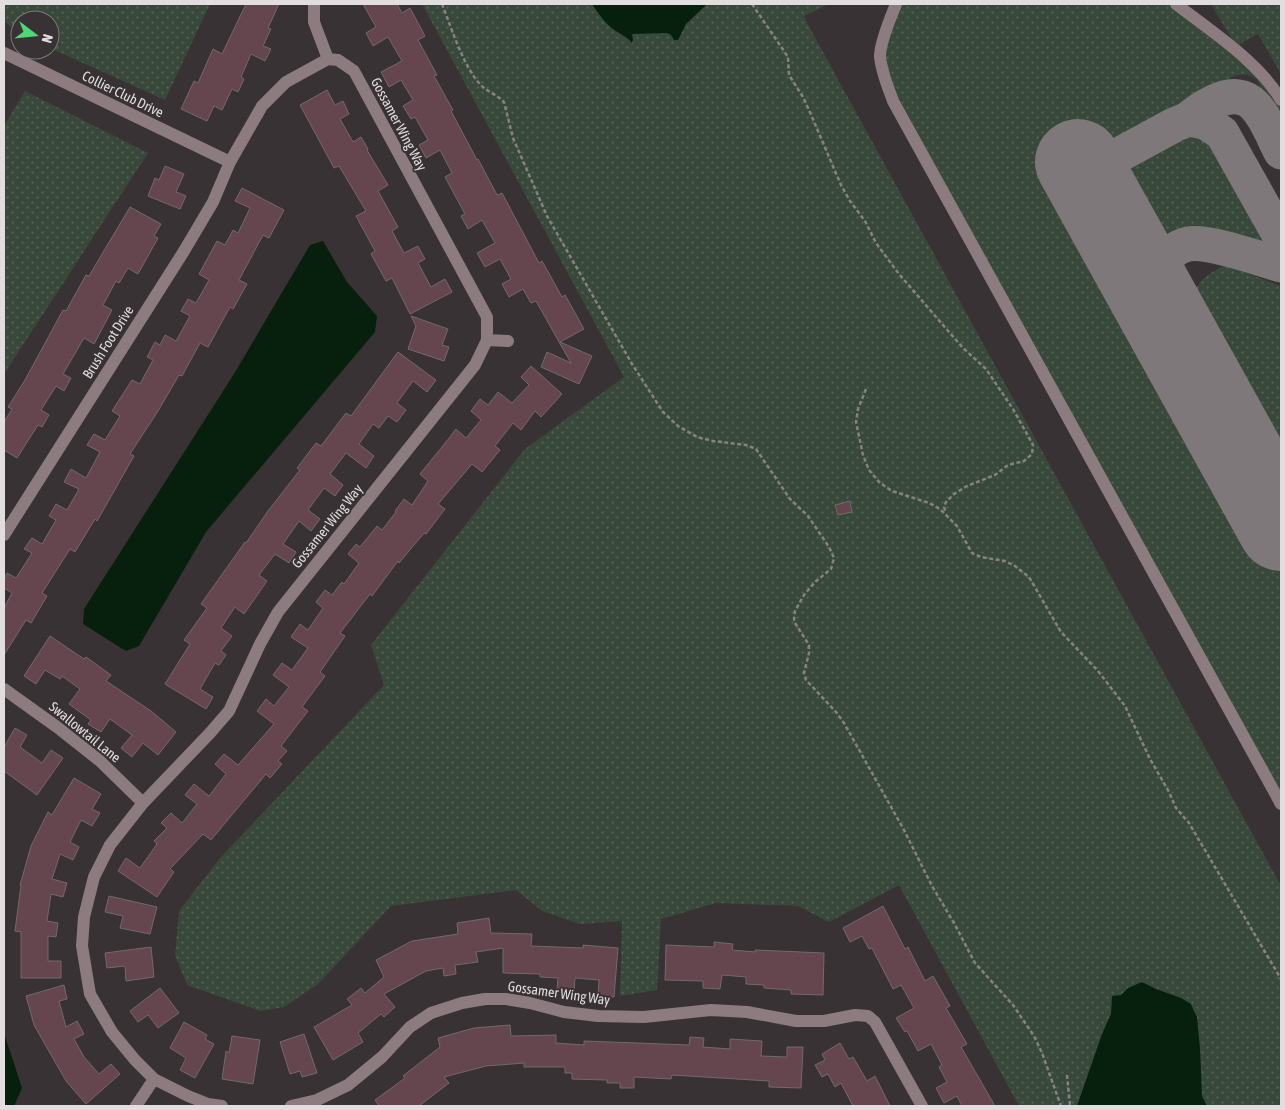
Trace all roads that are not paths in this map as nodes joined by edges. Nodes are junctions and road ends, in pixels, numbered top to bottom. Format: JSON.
{"nodes":[{"id":1,"x":314,"y":4,"type":"edge"},
{"id":2,"x":896,"y":4,"type":"edge"},
{"id":3,"x":1176,"y":4,"type":"edge"},
{"id":4,"x":4,"y":53,"type":"edge"},
{"id":5,"x":328,"y":59,"type":"junction"},
{"id":6,"x":1281,"y":100,"type":"edge"},
{"id":7,"x":230,"y":162,"type":"junction"},
{"id":8,"x":487,"y":340,"type":"junction"},
{"id":9,"x":508,"y":341,"type":"dead end"},
{"id":10,"x":4,"y":534,"type":"edge"},
{"id":11,"x":4,"y":689,"type":"edge"},
{"id":12,"x":142,"y":803,"type":"junction"},
{"id":13,"x":1281,"y":804,"type":"edge"},
{"id":14,"x":154,"y":1079,"type":"junction"},
{"id":15,"x":136,"y":1106,"type":"edge"},
{"id":16,"x":222,"y":1106,"type":"edge"},
{"id":17,"x":291,"y":1106,"type":"edge"},
{"id":18,"x":922,"y":1106,"type":"edge"}],
"edges":[{"from":1,"to":5,"type":"street"},
{"from":2,"to":13,"type":"street"},
{"from":3,"to":6,"type":"street"},
{"from":4,"to":7,"type":"street","name":"Collier Club Drive"},
{"from":5,"to":7,"type":"street"},
{"from":5,"to":8,"type":"street","name":"Gossamer Wing Way"},
{"from":7,"to":10,"type":"street","name":"Brush Foot Drive"},
{"from":8,"to":9,"type":"street"},
{"from":8,"to":12,"type":"street","name":"Gossamer Wing Way"},
{"from":11,"to":12,"type":"street","name":"Swallowtail Lane"},
{"from":12,"to":14,"type":"street","name":"Gossamer Wing Way"},
{"from":14,"to":15,"type":"street"},
{"from":14,"to":16,"type":"street","name":"Gossamer Wing Way"},
{"from":17,"to":18,"type":"street","name":"Gossamer Wing Way"}]}
